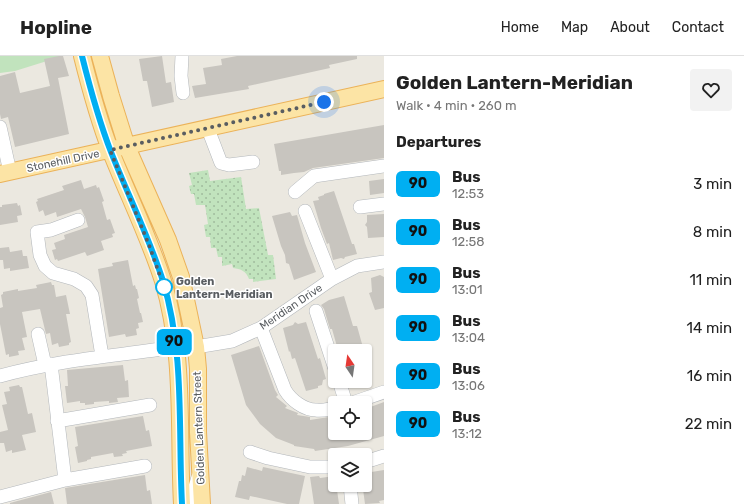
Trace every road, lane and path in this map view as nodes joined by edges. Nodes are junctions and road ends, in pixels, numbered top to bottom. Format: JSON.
{"nodes":[{"id":1,"x":82,"y":56,"type":"edge"},
{"id":2,"x":100,"y":56,"type":"edge"},
{"id":3,"x":182,"y":56,"type":"edge"},
{"id":4,"x":384,"y":89,"type":"edge"},
{"id":5,"x":183,"y":93,"type":"dead end"},
{"id":6,"x":0,"y":127,"type":"edge"},
{"id":7,"x":208,"y":129,"type":"junction"},
{"id":8,"x":127,"y":147,"type":"junction"},
{"id":9,"x":110,"y":150,"type":"junction"},
{"id":10,"x":253,"y":162,"type":"dead end"},
{"id":11,"x":384,"y":166,"type":"edge"},
{"id":12,"x":5,"y":173,"type":"edge"},
{"id":13,"x":295,"y":192,"type":"dead end"},
{"id":14,"x":384,"y":204,"type":"edge"},
{"id":15,"x":360,"y":207,"type":"dead end"},
{"id":16,"x":305,"y":211,"type":"dead end"},
{"id":17,"x":78,"y":220,"type":"dead end"},
{"id":18,"x":384,"y":262,"type":"edge"},
{"id":19,"x":332,"y":279,"type":"junction"},
{"id":20,"x":316,"y":311,"type":"dead end"},
{"id":21,"x":171,"y":315,"type":"junction"},
{"id":22,"x":261,"y":328,"type":"junction"},
{"id":23,"x":38,"y":334,"type":"dead end"},
{"id":24,"x":175,"y":347,"type":"junction"},
{"id":25,"x":196,"y":347,"type":"junction"},
{"id":26,"x":328,"y":348,"type":"edge"},
{"id":27,"x":102,"y":356,"type":"junction"},
{"id":28,"x":48,"y":365,"type":"junction"},
{"id":29,"x":198,"y":369,"type":"junction"},
{"id":30,"x":0,"y":376,"type":"edge"},
{"id":31,"x":384,"y":392,"type":"edge"},
{"id":32,"x":372,"y":396,"type":"edge"},
{"id":33,"x":150,"y":404,"type":"dead end"},
{"id":34,"x":328,"y":409,"type":"edge"},
{"id":35,"x":57,"y":421,"type":"junction"},
{"id":36,"x":250,"y":452,"type":"dead end"},
{"id":37,"x":384,"y":456,"type":"edge"},
{"id":38,"x":372,"y":460,"type":"edge"},
{"id":39,"x":145,"y":466,"type":"dead end"},
{"id":40,"x":328,"y":467,"type":"edge"},
{"id":41,"x":199,"y":472,"type":"junction"},
{"id":42,"x":65,"y":480,"type":"junction"},
{"id":43,"x":351,"y":492,"type":"edge"},
{"id":44,"x":0,"y":497,"type":"edge"},
{"id":45,"x":182,"y":504,"type":"edge"},
{"id":46,"x":191,"y":504,"type":"edge"},
{"id":47,"x":202,"y":504,"type":"edge"},
{"id":48,"x":352,"y":504,"type":"edge"}],
"edges":[{"from":1,"to":9,"type":"main road","name":"Golden Lantern Street"},
{"from":2,"to":8,"type":"main road","name":"Golden Lantern Street"},
{"from":3,"to":5,"type":"street"},
{"from":4,"to":7,"type":"main road","name":"Stonehill Drive"},
{"from":6,"to":12,"type":"street"},
{"from":7,"to":8,"type":"main road","name":"Stonehill Drive"},
{"from":7,"to":10,"type":"street"},
{"from":8,"to":9,"type":"main road","name":"Stonehill Drive"},
{"from":8,"to":25,"type":"main road","name":"Golden Lantern Street"},
{"from":9,"to":12,"type":"main road","name":"Stonehill Drive"},
{"from":9,"to":21,"type":"main road","name":"Golden Lantern Street"},
{"from":11,"to":13,"type":"street"},
{"from":14,"to":15,"type":"street"},
{"from":16,"to":19,"type":"street"},
{"from":17,"to":27,"type":"street"},
{"from":18,"to":19,"type":"street","name":"Meridian Drive"},
{"from":19,"to":22,"type":"street","name":"Meridian Drive"},
{"from":20,"to":26,"type":"street"},
{"from":21,"to":24,"type":"main road","name":"Golden Lantern Street"},
{"from":21,"to":25,"type":"main road"},
{"from":22,"to":25,"type":"street","name":"Meridian Drive"},
{"from":22,"to":34,"type":"street"},
{"from":23,"to":28,"type":"street"},
{"from":24,"to":27,"type":"street"},
{"from":24,"to":29,"type":"main road"},
{"from":24,"to":45,"type":"main road","name":"Golden Lantern Street"},
{"from":25,"to":29,"type":"main road","name":"Golden Lantern Street"},
{"from":27,"to":28,"type":"street"},
{"from":28,"to":30,"type":"street"},
{"from":28,"to":35,"type":"street"},
{"from":29,"to":41,"type":"main road","name":"Golden Lantern Street"},
{"from":31,"to":32,"type":"street"},
{"from":33,"to":35,"type":"street"},
{"from":35,"to":42,"type":"street"},
{"from":36,"to":40,"type":"street"},
{"from":37,"to":38,"type":"street"},
{"from":39,"to":42,"type":"street"},
{"from":41,"to":46,"type":"street"},
{"from":41,"to":47,"type":"main road","name":"Golden Lantern Street"},
{"from":42,"to":44,"type":"street"},
{"from":43,"to":48,"type":"street"}]}
